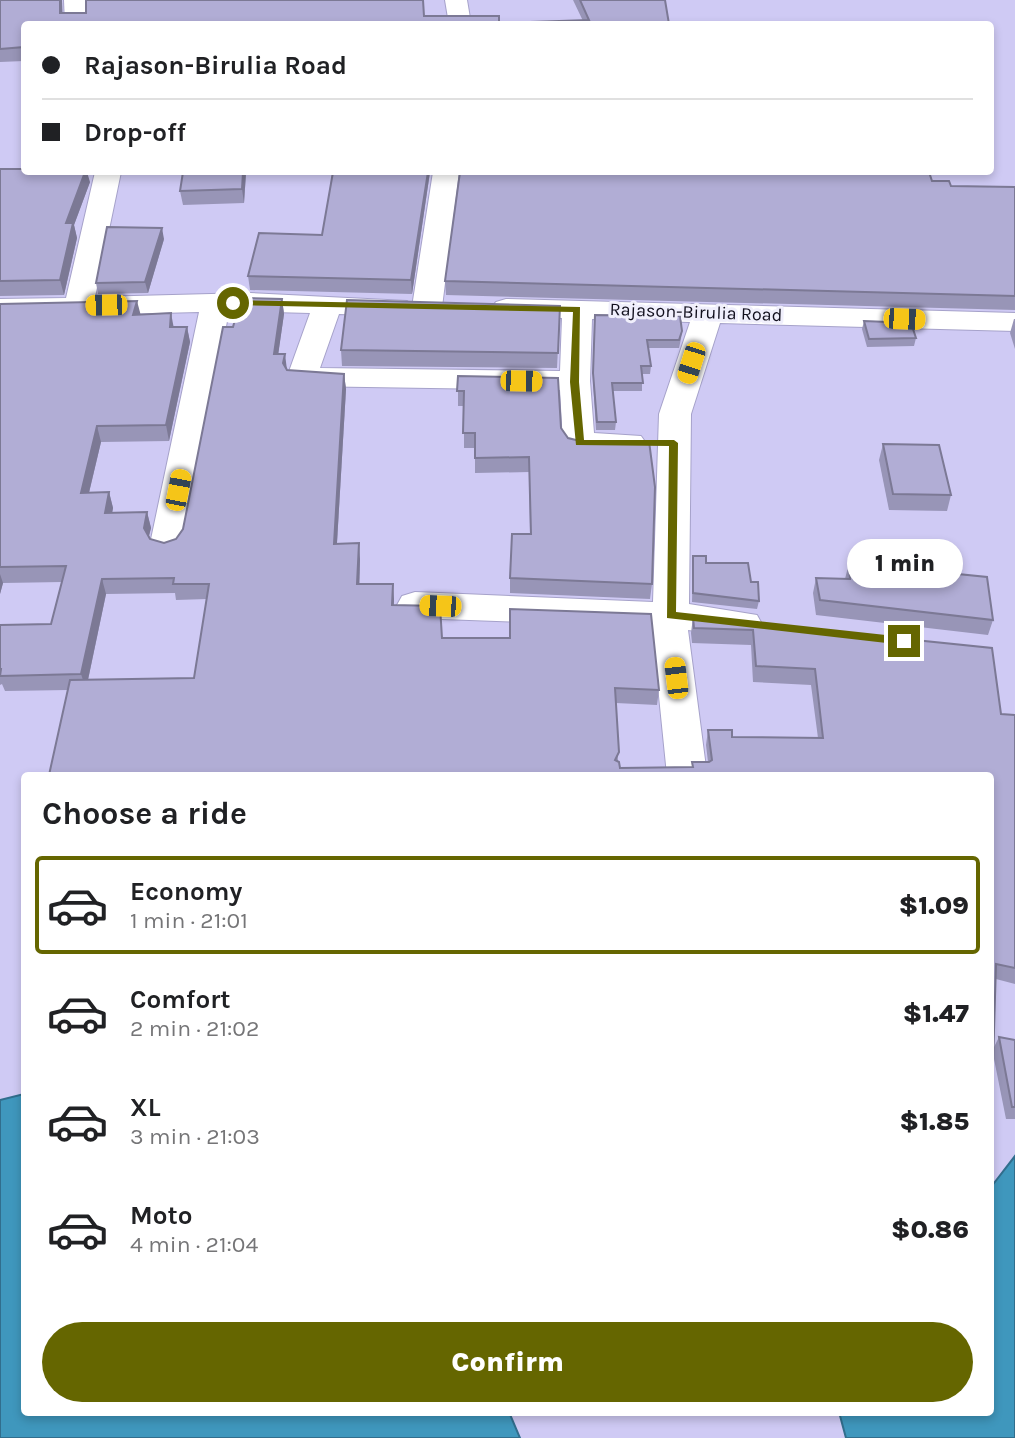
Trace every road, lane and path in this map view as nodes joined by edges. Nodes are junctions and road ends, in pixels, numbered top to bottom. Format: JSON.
{"nodes":[{"id":1,"x":75,"y":0,"type":"edge"},
{"id":2,"x":456,"y":0,"type":"edge"},
{"id":3,"x":76,"y":21,"type":"edge"},
{"id":4,"x":460,"y":21,"type":"edge"},
{"id":5,"x":107,"y":175,"type":"edge"},
{"id":6,"x":446,"y":175,"type":"edge"},
{"id":7,"x":216,"y":303,"type":"junction"},
{"id":8,"x":79,"y":305,"type":"junction"},
{"id":9,"x":327,"y":305,"type":"junction"},
{"id":10,"x":0,"y":308,"type":"edge"},
{"id":11,"x":455,"y":308,"type":"junction"},
{"id":12,"x":577,"y":309,"type":"junction"},
{"id":13,"x":708,"y":313,"type":"junction"},
{"id":14,"x":1015,"y":322,"type":"edge"},
{"id":15,"x":575,"y":382,"type":"junction"},
{"id":16,"x":674,"y":443,"type":"junction"},
{"id":17,"x":167,"y":544,"type":"edge"},
{"id":18,"x":415,"y":605,"type":"edge"},
{"id":19,"x":670,"y":615,"type":"junction"},
{"id":20,"x":779,"y":627,"type":"edge"},
{"id":21,"x":674,"y":772,"type":"edge"}],
"edges":[{"from":1,"to":3,"type":"street"},
{"from":2,"to":4,"type":"street"},
{"from":5,"to":8,"type":"street"},
{"from":6,"to":11,"type":"street"},
{"from":7,"to":8,"type":"street","name":"Rajason-Birulia Road"},
{"from":7,"to":9,"type":"street","name":"Rajason-Birulia Road"},
{"from":7,"to":17,"type":"street"},
{"from":8,"to":10,"type":"street","name":"Rajason-Birulia Road"},
{"from":9,"to":11,"type":"street","name":"Rajason-Birulia Road"},
{"from":9,"to":15,"type":"street"},
{"from":11,"to":12,"type":"street","name":"Rajason-Birulia Road"},
{"from":12,"to":13,"type":"street","name":"Rajason-Birulia Road"},
{"from":12,"to":15,"type":"street"},
{"from":13,"to":14,"type":"street","name":"Rajason-Birulia Road"},
{"from":13,"to":16,"type":"street"},
{"from":15,"to":16,"type":"street"},
{"from":16,"to":19,"type":"street"},
{"from":18,"to":19,"type":"street"},
{"from":19,"to":20,"type":"street"},
{"from":19,"to":21,"type":"street"}]}
